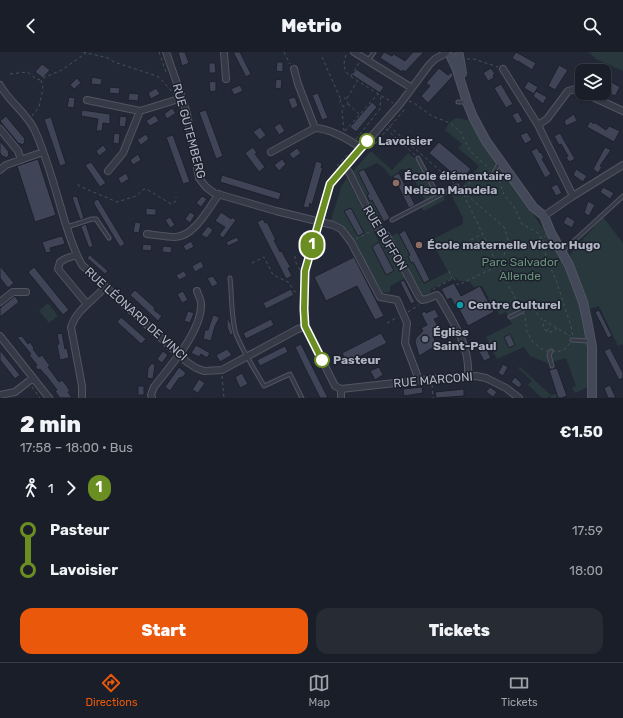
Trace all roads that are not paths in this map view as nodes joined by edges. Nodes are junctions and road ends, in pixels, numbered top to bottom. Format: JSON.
{"nodes":[{"id":1,"x":166,"y":52,"type":"edge"},
{"id":2,"x":224,"y":52,"type":"edge"},
{"id":3,"x":354,"y":52,"type":"edge"},
{"id":4,"x":374,"y":52,"type":"edge"},
{"id":5,"x":455,"y":55,"type":"edge"},
{"id":6,"x":368,"y":61,"type":"junction"},
{"id":7,"x":294,"y":69,"type":"road end"},
{"id":8,"x":503,"y":69,"type":"road end"},
{"id":9,"x":226,"y":79,"type":"dead end"},
{"id":10,"x":0,"y":85,"type":"edge"},
{"id":11,"x":412,"y":88,"type":"junction"},
{"id":12,"x":575,"y":89,"type":"edge"},
{"id":13,"x":180,"y":98,"type":"junction"},
{"id":14,"x":87,"y":100,"type":"dead end"},
{"id":15,"x":600,"y":100,"type":"edge"},
{"id":16,"x":140,"y":111,"type":"junction"},
{"id":17,"x":623,"y":111,"type":"edge"},
{"id":18,"x":538,"y":125,"type":"junction"},
{"id":19,"x":315,"y":128,"type":"junction"},
{"id":20,"x":0,"y":129,"type":"edge"},
{"id":21,"x":360,"y":148,"type":"junction"},
{"id":22,"x":43,"y":152,"type":"junction"},
{"id":23,"x":271,"y":152,"type":"dead end"},
{"id":24,"x":418,"y":158,"type":"road end"},
{"id":25,"x":21,"y":160,"type":"junction"},
{"id":26,"x":501,"y":162,"type":"junction"},
{"id":27,"x":623,"y":165,"type":"edge"},
{"id":28,"x":1,"y":167,"type":"edge"},
{"id":29,"x":344,"y":168,"type":"junction"},
{"id":30,"x":108,"y":171,"type":"dead end"},
{"id":31,"x":493,"y":173,"type":"road end"},
{"id":32,"x":457,"y":186,"type":"road end"},
{"id":33,"x":219,"y":194,"type":"junction"},
{"id":34,"x":438,"y":196,"type":"junction"},
{"id":35,"x":573,"y":196,"type":"junction"},
{"id":36,"x":623,"y":196,"type":"edge"},
{"id":37,"x":544,"y":216,"type":"junction"},
{"id":38,"x":392,"y":220,"type":"dead end"},
{"id":39,"x":319,"y":222,"type":"junction"},
{"id":40,"x":67,"y":227,"type":"junction"},
{"id":41,"x":147,"y":234,"type":"dead end"},
{"id":42,"x":109,"y":238,"type":"dead end"},
{"id":43,"x":562,"y":253,"type":"junction"},
{"id":44,"x":76,"y":255,"type":"junction"},
{"id":45,"x":230,"y":278,"type":"dead end"},
{"id":46,"x":105,"y":287,"type":"junction"},
{"id":47,"x":197,"y":291,"type":"dead end"},
{"id":48,"x":26,"y":292,"type":"dead end"},
{"id":49,"x":0,"y":302,"type":"edge"},
{"id":50,"x":87,"y":304,"type":"junction"},
{"id":51,"x":522,"y":311,"type":"road end"},
{"id":52,"x":510,"y":317,"type":"dead end"},
{"id":53,"x":305,"y":326,"type":"junction"},
{"id":54,"x":0,"y":336,"type":"edge"},
{"id":55,"x":572,"y":338,"type":"road end"},
{"id":56,"x":591,"y":341,"type":"junction"},
{"id":57,"x":552,"y":351,"type":"road end"},
{"id":58,"x":178,"y":354,"type":"junction"},
{"id":59,"x":247,"y":356,"type":"junction"},
{"id":60,"x":552,"y":366,"type":"dead end"},
{"id":61,"x":468,"y":376,"type":"junction"},
{"id":62,"x":33,"y":378,"type":"junction"},
{"id":63,"x":419,"y":380,"type":"junction"},
{"id":64,"x":341,"y":389,"type":"junction"},
{"id":65,"x":0,"y":395,"type":"edge"},
{"id":66,"x":49,"y":398,"type":"edge"},
{"id":67,"x":82,"y":398,"type":"edge"},
{"id":68,"x":152,"y":398,"type":"edge"},
{"id":69,"x":302,"y":398,"type":"edge"},
{"id":70,"x":341,"y":398,"type":"edge"},
{"id":71,"x":519,"y":398,"type":"edge"},
{"id":72,"x":592,"y":398,"type":"edge"}],
"edges":[{"from":1,"to":13,"type":"street","name":"RUE GUTEMBERG"},
{"from":2,"to":9,"type":"street"},
{"from":3,"to":6,"type":"street"},
{"from":4,"to":6,"type":"lane"},
{"from":5,"to":11,"type":"street"},
{"from":5,"to":26,"type":"street"},
{"from":6,"to":11,"type":"street"},
{"from":7,"to":19,"type":"street"},
{"from":8,"to":18,"type":"street"},
{"from":10,"to":22,"type":"street","name":"RUE LÉONARD DE VINCI"},
{"from":11,"to":21,"type":"street"},
{"from":12,"to":18,"type":"street"},
{"from":13,"to":16,"type":"street"},
{"from":13,"to":33,"type":"street","name":"RUE GUTEMBERG"},
{"from":14,"to":16,"type":"street"},
{"from":15,"to":17,"type":"street"},
{"from":16,"to":30,"type":"street"},
{"from":18,"to":35,"type":"street"},
{"from":19,"to":21,"type":"street"},
{"from":19,"to":23,"type":"street"},
{"from":20,"to":25,"type":"street"},
{"from":21,"to":29,"type":"street"},
{"from":22,"to":25,"type":"street"},
{"from":22,"to":40,"type":"street","name":"RUE LÉONARD DE VINCI"},
{"from":24,"to":34,"type":"lane"},
{"from":25,"to":28,"type":"street"},
{"from":26,"to":31,"type":"lane"},
{"from":26,"to":37,"type":"street"},
{"from":27,"to":35,"type":"street"},
{"from":29,"to":39,"type":"street"},
{"from":29,"to":61,"type":"street","name":"RUE BUFFON"},
{"from":32,"to":34,"type":"lane"},
{"from":33,"to":39,"type":"street","name":"RUE GUTEMBERG"},
{"from":33,"to":41,"type":"street"},
{"from":34,"to":38,"type":"lane"},
{"from":35,"to":37,"type":"street"},
{"from":36,"to":43,"type":"lane"},
{"from":37,"to":43,"type":"street"},
{"from":39,"to":53,"type":"street"},
{"from":39,"to":63,"type":"street","name":"RUE GUTEMBERG"},
{"from":40,"to":42,"type":"lane"},
{"from":40,"to":44,"type":"street","name":"RUE LÉONARD DE VINCI"},
{"from":43,"to":56,"type":"street"},
{"from":44,"to":46,"type":"street","name":"RUE LÉONARD DE VINCI"},
{"from":44,"to":50,"type":"street"},
{"from":45,"to":59,"type":"lane"},
{"from":46,"to":50,"type":"street"},
{"from":46,"to":58,"type":"street","name":"RUE LÉONARD DE VINCI"},
{"from":47,"to":58,"type":"street"},
{"from":48,"to":49,"type":"street"},
{"from":50,"to":67,"type":"street"},
{"from":51,"to":52,"type":"lane"},
{"from":53,"to":59,"type":"street","name":"RUE LÉONARD DE VINCI"},
{"from":53,"to":64,"type":"street"},
{"from":54,"to":62,"type":"street"},
{"from":55,"to":56,"type":"lane"},
{"from":56,"to":72,"type":"street"},
{"from":57,"to":60,"type":"lane"},
{"from":58,"to":59,"type":"street","name":"RUE LÉONARD DE VINCI"},
{"from":58,"to":68,"type":"street"},
{"from":59,"to":69,"type":"lane"},
{"from":61,"to":63,"type":"street","name":"RUE MARCONI"},
{"from":61,"to":71,"type":"street","name":"RUE MARCONI"},
{"from":62,"to":65,"type":"street"},
{"from":62,"to":66,"type":"street"},
{"from":63,"to":64,"type":"street","name":"RUE MARCONI"},
{"from":64,"to":70,"type":"street"}]}
